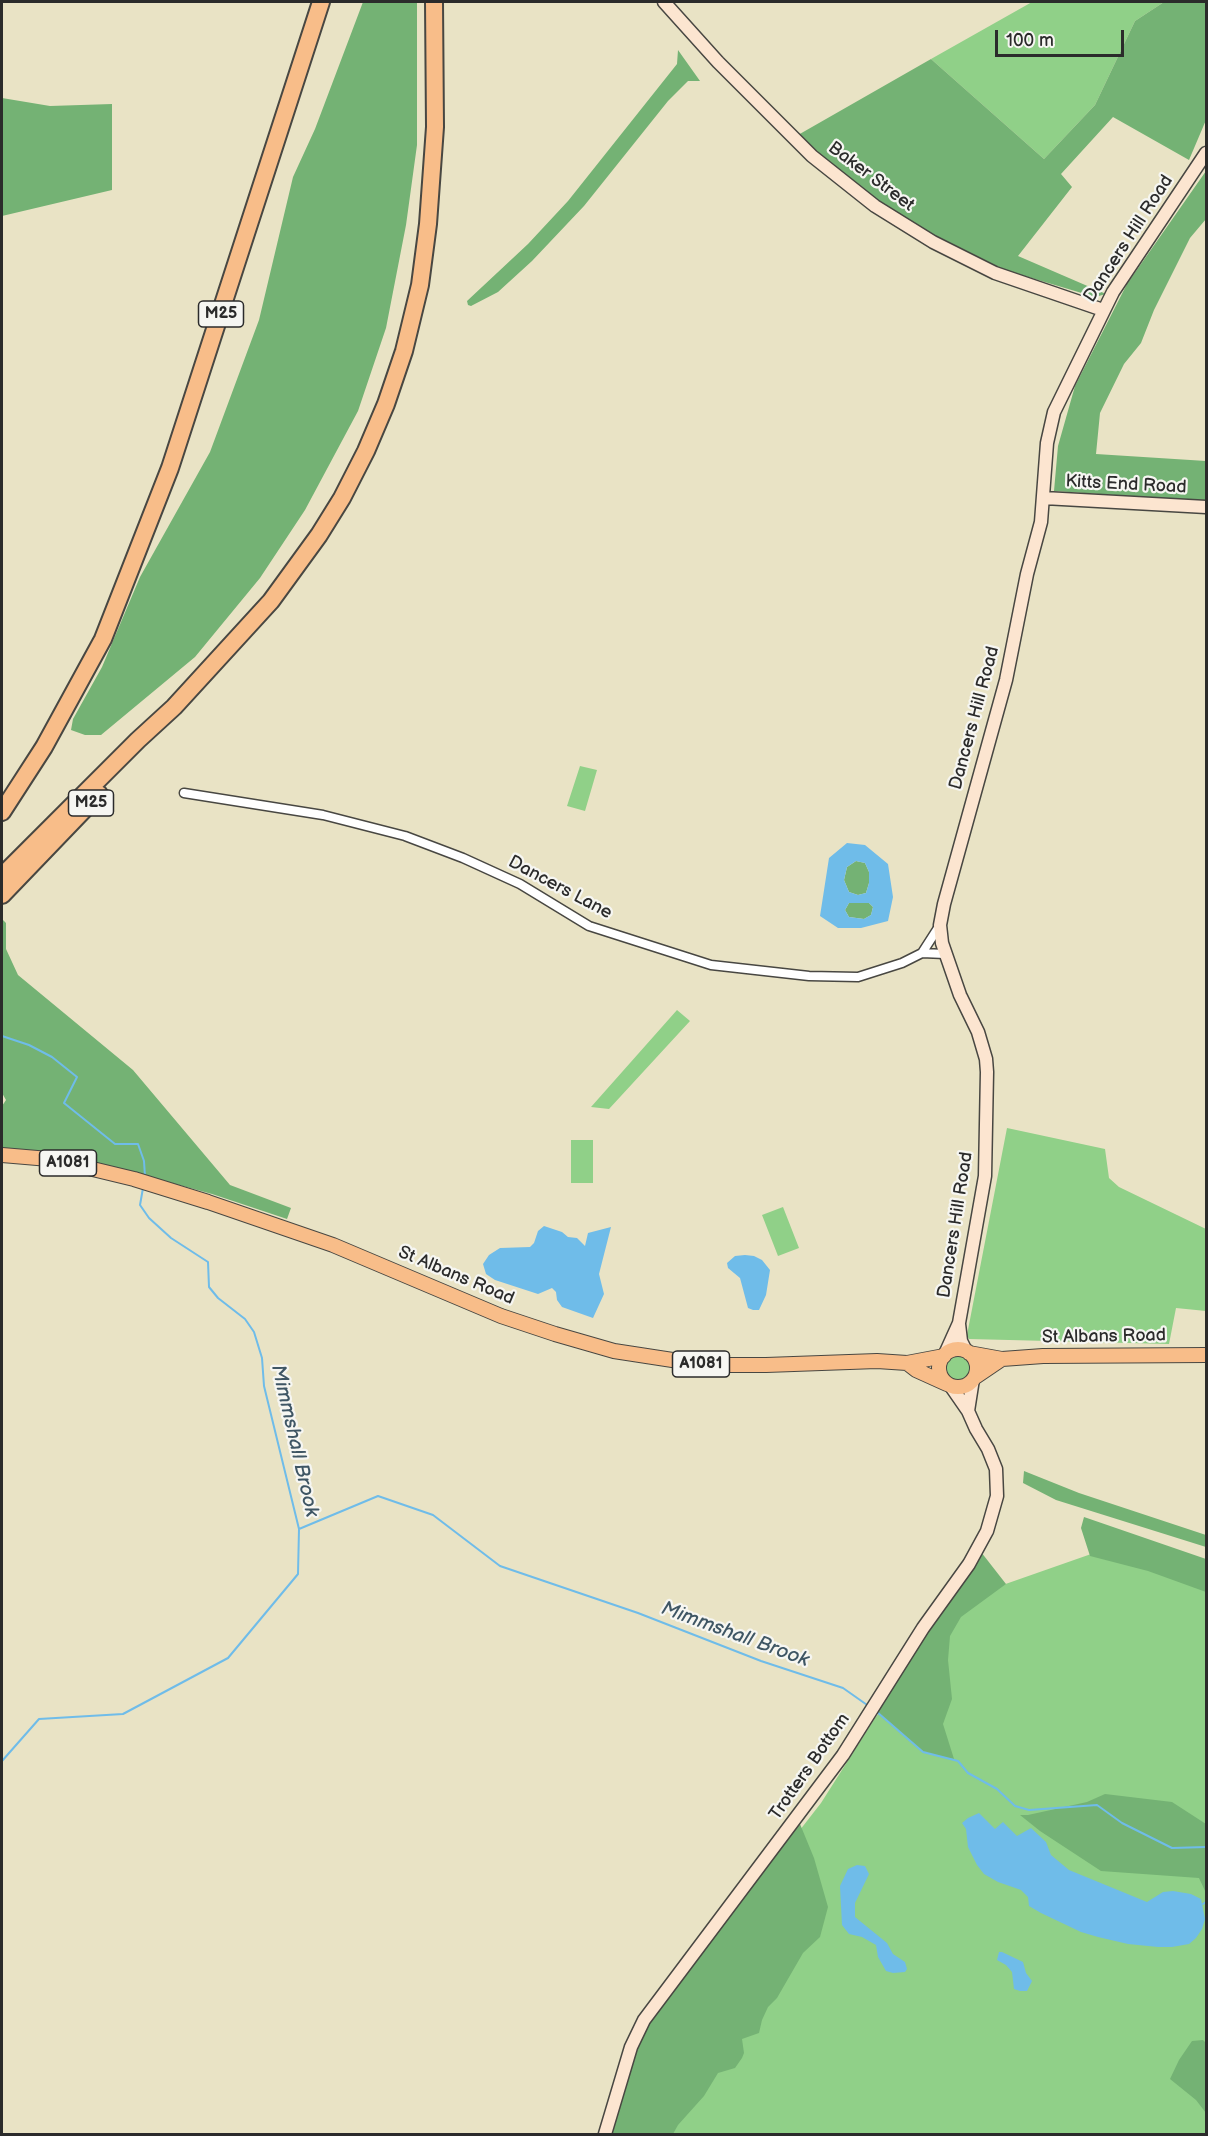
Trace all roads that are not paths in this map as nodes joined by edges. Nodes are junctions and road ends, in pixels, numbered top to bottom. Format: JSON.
{"nodes":[{"id":1,"x":321,"y":2,"type":"edge"},
{"id":2,"x":434,"y":2,"type":"edge"},
{"id":3,"x":664,"y":2,"type":"edge"},
{"id":4,"x":1206,"y":153,"type":"edge"},
{"id":5,"x":1103,"y":310,"type":"junction"},
{"id":6,"x":1044,"y":498,"type":"junction"},
{"id":7,"x":1206,"y":507,"type":"edge"},
{"id":8,"x":108,"y":622,"type":"junction"},
{"id":9,"x":174,"y":707,"type":"junction"},
{"id":10,"x":2,"y":793,"type":"edge"},
{"id":11,"x":184,"y":793,"type":"dead end"},
{"id":12,"x":2,"y":812,"type":"edge"},
{"id":13,"x":2,"y":876,"type":"edge"},
{"id":14,"x":2,"y":895,"type":"edge"},
{"id":15,"x":940,"y":925,"type":"junction"},
{"id":16,"x":922,"y":953,"type":"junction"},
{"id":17,"x":945,"y":954,"type":"junction"},
{"id":18,"x":2,"y":1155,"type":"edge"},
{"id":19,"x":959,"y":1323,"type":"junction"},
{"id":20,"x":967,"y":1352,"type":"junction"},
{"id":21,"x":945,"y":1355,"type":"junction"},
{"id":22,"x":1206,"y":1355,"type":"edge"},
{"id":23,"x":1002,"y":1359,"type":"junction"},
{"id":24,"x":907,"y":1363,"type":"junction"},
{"id":25,"x":973,"y":1379,"type":"junction"},
{"id":26,"x":949,"y":1384,"type":"junction"},
{"id":27,"x":968,"y":1411,"type":"junction"},
{"id":28,"x":604,"y":2134,"type":"edge"}],
"edges":[{"from":1,"to":8,"type":"highway","number":"M25"},
{"from":2,"to":9,"type":"highway","number":"M25"},
{"from":3,"to":5,"type":"street","name":"Baker Street"},
{"from":4,"to":5,"type":"street","name":"Dancers Hill Road"},
{"from":5,"to":6,"type":"street","name":"Dancers Hill Road"},
{"from":6,"to":7,"type":"street","name":"Kitts End Road"},
{"from":6,"to":15,"type":"street","name":"Dancers Hill Road"},
{"from":8,"to":10,"type":"highway","number":"M25"},
{"from":8,"to":12,"type":"highway","number":"M25"},
{"from":9,"to":13,"type":"highway","number":"M25"},
{"from":9,"to":14,"type":"highway","number":"M25"},
{"from":11,"to":16,"type":"street","name":"Dancers Lane"},
{"from":15,"to":16,"type":"street"},
{"from":15,"to":17,"type":"street","name":"Dancers Hill Road"},
{"from":16,"to":17,"type":"street","name":"Dancers Lane"},
{"from":17,"to":19,"type":"street","name":"Dancers Hill Road"},
{"from":18,"to":24,"type":"main road","name":"St Albans Road","number":"A1081"},
{"from":19,"to":20,"type":"street","name":"Dancers Hill Road"},
{"from":19,"to":21,"type":"street","name":"Dancers Hill Road"},
{"from":20,"to":21,"type":"main road"},
{"from":20,"to":23,"type":"main road","name":"St Albans Road"},
{"from":20,"to":25,"type":"main road"},
{"from":21,"to":24,"type":"main road","name":"St Albans Road","number":"A1081"},
{"from":21,"to":26,"type":"main road"},
{"from":22,"to":23,"type":"main road","name":"St Albans Road"},
{"from":23,"to":25,"type":"main road"},
{"from":24,"to":26,"type":"main road","name":"St Albans Road","number":"A1081"},
{"from":25,"to":26,"type":"main road"},
{"from":25,"to":27,"type":"street"},
{"from":26,"to":27,"type":"street","name":"Trotters Bottom"},
{"from":27,"to":28,"type":"street","name":"Trotters Bottom"}]}
